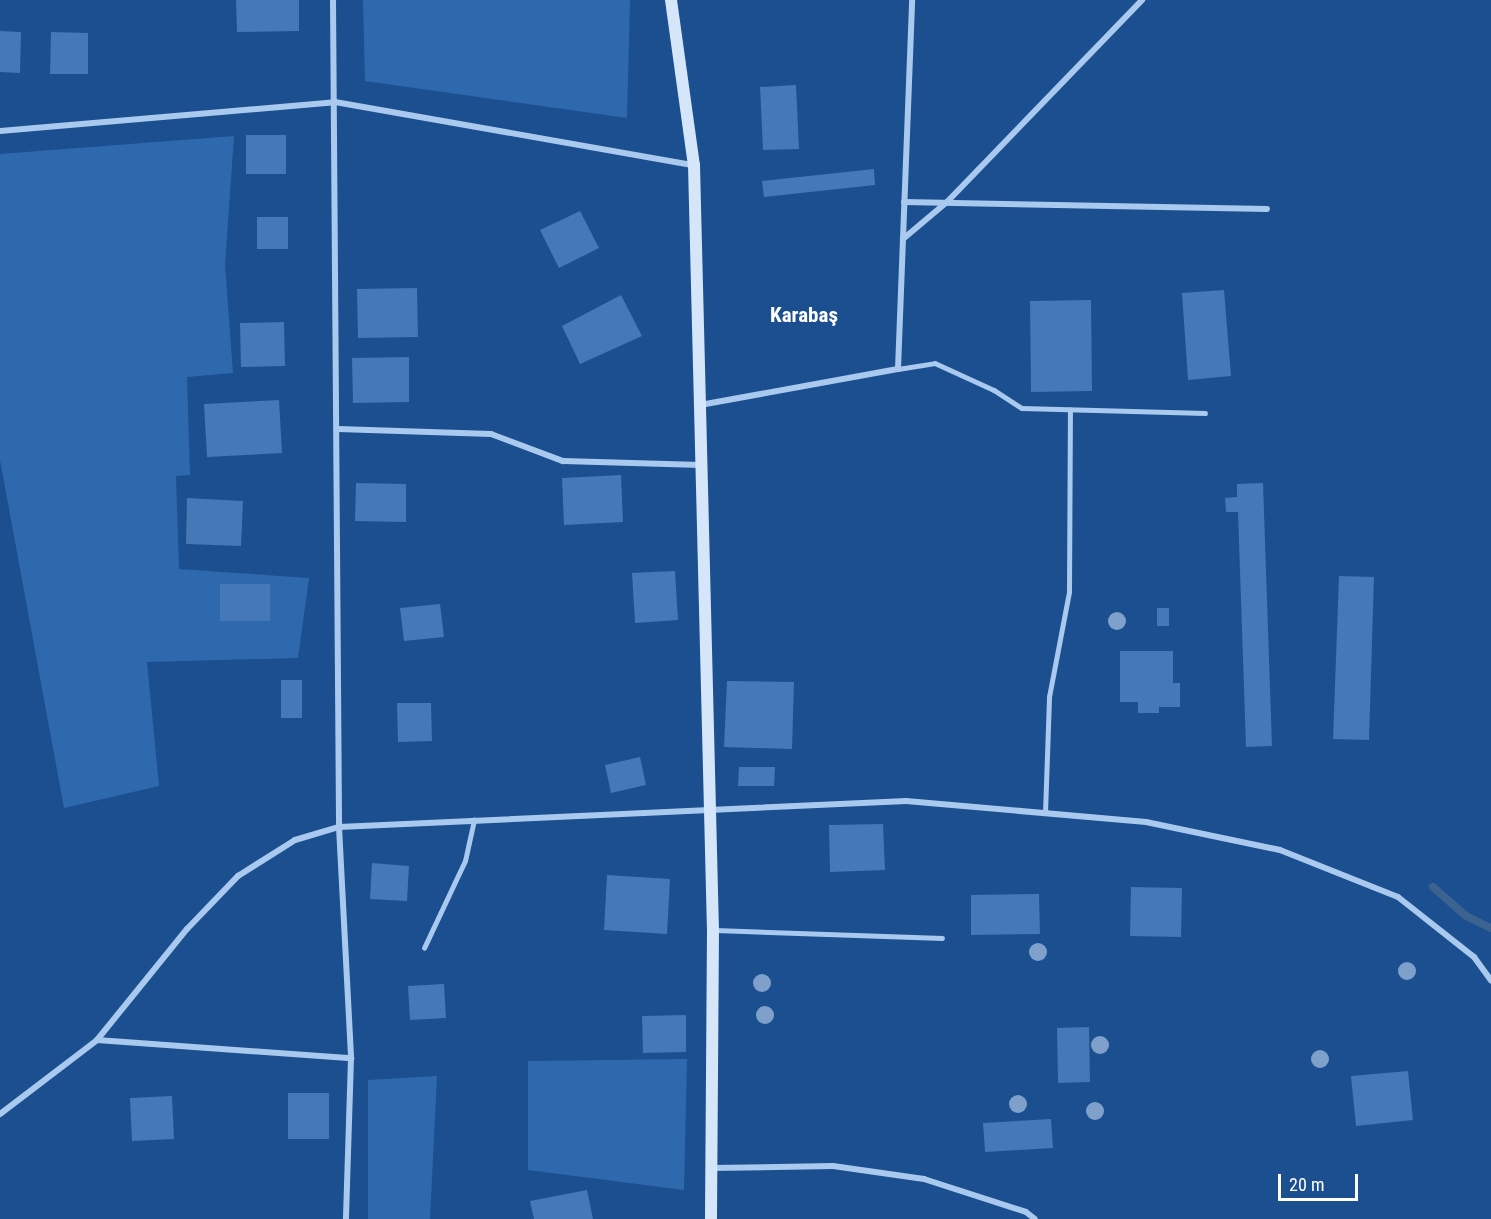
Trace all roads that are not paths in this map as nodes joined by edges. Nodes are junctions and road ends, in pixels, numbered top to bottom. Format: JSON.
{"nodes":[{"id":1,"x":333,"y":0,"type":"edge"},
{"id":2,"x":671,"y":0,"type":"edge"},
{"id":3,"x":912,"y":0,"type":"edge"},
{"id":4,"x":1142,"y":0,"type":"edge"},
{"id":5,"x":334,"y":102,"type":"junction"},
{"id":6,"x":0,"y":131,"type":"edge"},
{"id":7,"x":694,"y":165,"type":"junction"},
{"id":8,"x":904,"y":202,"type":"junction"},
{"id":9,"x":947,"y":202,"type":"junction"},
{"id":10,"x":1268,"y":209,"type":"dead end"},
{"id":11,"x":903,"y":239,"type":"junction"},
{"id":12,"x":898,"y":369,"type":"junction"},
{"id":13,"x":700,"y":405,"type":"junction"},
{"id":14,"x":1070,"y":410,"type":"junction"},
{"id":15,"x":1205,"y":413,"type":"dead end"},
{"id":16,"x":339,"y":429,"type":"junction"},
{"id":17,"x":701,"y":465,"type":"junction"},
{"id":18,"x":708,"y":809,"type":"junction"},
{"id":19,"x":1045,"y":813,"type":"junction"},
{"id":20,"x":474,"y":820,"type":"junction"},
{"id":21,"x":339,"y":827,"type":"junction"},
{"id":22,"x":712,"y":930,"type":"junction"},
{"id":23,"x":942,"y":938,"type":"dead end"},
{"id":24,"x":424,"y":948,"type":"dead end"},
{"id":25,"x":1491,"y":980,"type":"edge"},
{"id":26,"x":97,"y":1040,"type":"junction"},
{"id":27,"x":351,"y":1058,"type":"junction"},
{"id":28,"x":0,"y":1114,"type":"edge"},
{"id":29,"x":710,"y":1168,"type":"junction"},
{"id":30,"x":346,"y":1219,"type":"edge"},
{"id":31,"x":711,"y":1219,"type":"edge"},
{"id":32,"x":1035,"y":1219,"type":"edge"}],
"edges":[{"from":1,"to":5,"type":"street"},
{"from":2,"to":7,"type":"street"},
{"from":3,"to":8,"type":"street"},
{"from":4,"to":9,"type":"street"},
{"from":5,"to":6,"type":"street"},
{"from":5,"to":7,"type":"street"},
{"from":5,"to":16,"type":"street"},
{"from":7,"to":13,"type":"street"},
{"from":8,"to":9,"type":"street"},
{"from":8,"to":11,"type":"street"},
{"from":9,"to":10,"type":"street"},
{"from":9,"to":11,"type":"street"},
{"from":11,"to":12,"type":"street"},
{"from":12,"to":13,"type":"street"},
{"from":12,"to":14,"type":"lane"},
{"from":13,"to":17,"type":"street"},
{"from":14,"to":15,"type":"lane"},
{"from":14,"to":19,"type":"lane"},
{"from":16,"to":17,"type":"street"},
{"from":16,"to":21,"type":"street"},
{"from":17,"to":18,"type":"street"},
{"from":18,"to":19,"type":"street"},
{"from":18,"to":20,"type":"street"},
{"from":18,"to":22,"type":"street"},
{"from":19,"to":25,"type":"street"},
{"from":20,"to":21,"type":"street"},
{"from":20,"to":24,"type":"lane"},
{"from":21,"to":26,"type":"street"},
{"from":21,"to":27,"type":"street"},
{"from":22,"to":23,"type":"lane"},
{"from":22,"to":29,"type":"street"},
{"from":26,"to":27,"type":"street"},
{"from":26,"to":28,"type":"street"},
{"from":27,"to":30,"type":"street"},
{"from":29,"to":31,"type":"street"},
{"from":29,"to":32,"type":"street"}]}
